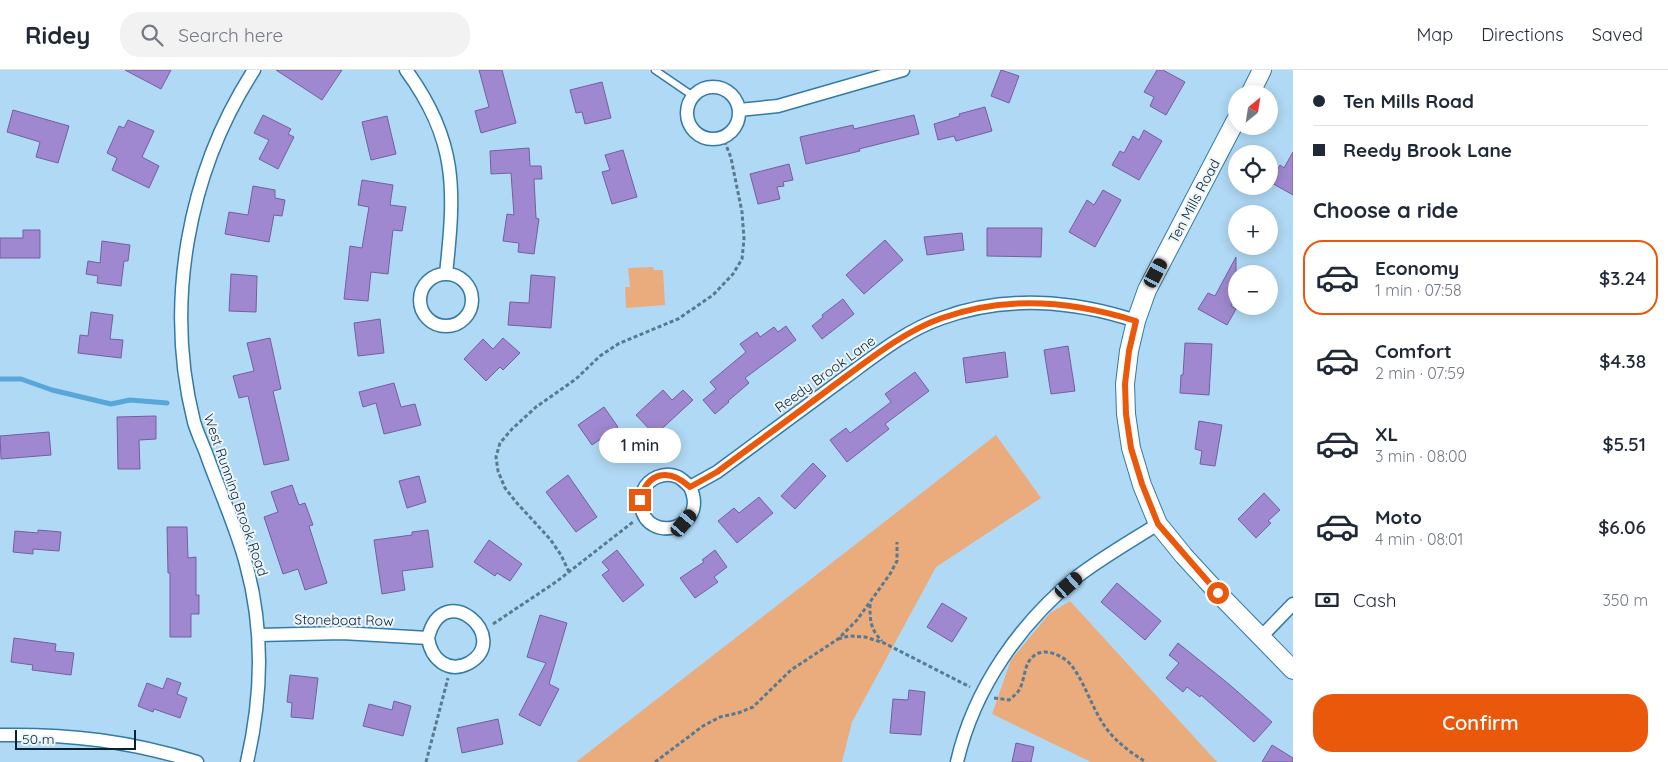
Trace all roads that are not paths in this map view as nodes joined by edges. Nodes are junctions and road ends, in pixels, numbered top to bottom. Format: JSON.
{"nodes":[{"id":1,"x":254,"y":70,"type":"edge"},
{"id":2,"x":406,"y":70,"type":"edge"},
{"id":3,"x":655,"y":70,"type":"edge"},
{"id":4,"x":903,"y":70,"type":"edge"},
{"id":5,"x":1262,"y":70,"type":"edge"},
{"id":6,"x":1254,"y":85,"type":"edge"},
{"id":7,"x":693,"y":96,"type":"junction"},
{"id":8,"x":739,"y":110,"type":"junction"},
{"id":9,"x":1228,"y":135,"type":"edge"},
{"id":10,"x":446,"y":274,"type":"junction"},
{"id":11,"x":1136,"y":321,"type":"junction"},
{"id":12,"x":690,"y":487,"type":"junction"},
{"id":13,"x":1158,"y":524,"type":"junction"},
{"id":14,"x":1293,"y":604,"type":"edge"},
{"id":15,"x":259,"y":635,"type":"junction"},
{"id":16,"x":1261,"y":637,"type":"junction"},
{"id":17,"x":428,"y":638,"type":"junction"},
{"id":18,"x":1293,"y":670,"type":"edge"},
{"id":19,"x":1,"y":735,"type":"edge"},
{"id":20,"x":196,"y":762,"type":"edge"},
{"id":21,"x":247,"y":762,"type":"edge"},
{"id":22,"x":957,"y":762,"type":"edge"}],
"edges":[{"from":1,"to":15,"type":"street","name":"West Running Brook Road"},
{"from":2,"to":10,"type":"street"},
{"from":3,"to":7,"type":"lane"},
{"from":4,"to":8,"type":"street"},
{"from":5,"to":6,"type":"street"},
{"from":7,"to":8,"type":"street"},
{"from":7,"to":8,"type":"street"},
{"from":9,"to":11,"type":"street","name":"Ten Mills Road"},
{"from":10,"to":10,"type":"street"},
{"from":11,"to":12,"type":"street","name":"Reedy Brook Lane"},
{"from":11,"to":13,"type":"street","name":"Ten Mills Road"},
{"from":12,"to":12,"type":"street"},
{"from":13,"to":16,"type":"street","name":"Ten Mills Road"},
{"from":13,"to":22,"type":"street"},
{"from":14,"to":16,"type":"street"},
{"from":15,"to":17,"type":"street","name":"Stoneboat Row"},
{"from":15,"to":21,"type":"street","name":"West Running Brook Road"},
{"from":16,"to":18,"type":"street","name":"Ten Mills Road"},
{"from":17,"to":17,"type":"street"},
{"from":19,"to":20,"type":"street"}]}
